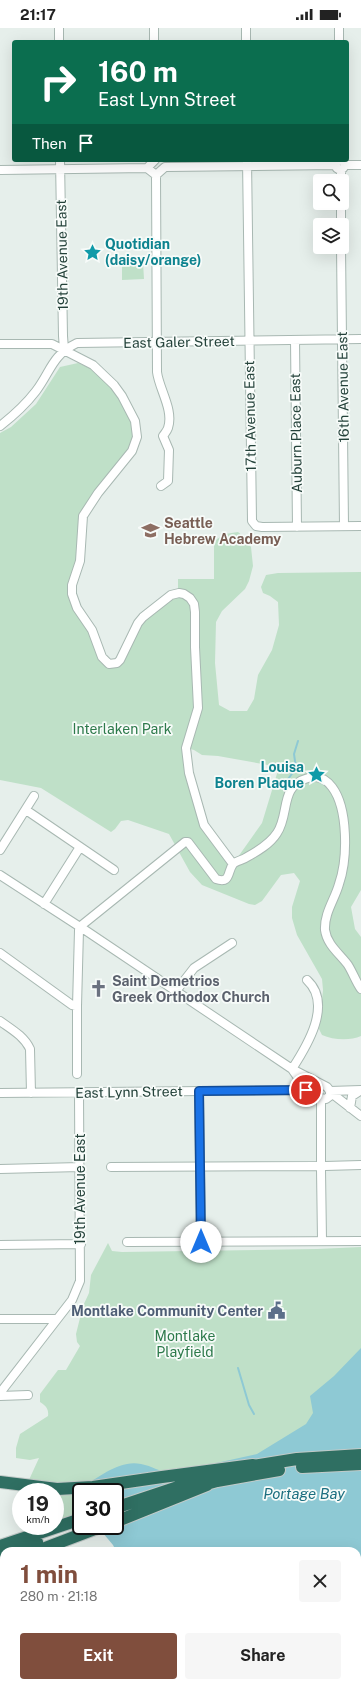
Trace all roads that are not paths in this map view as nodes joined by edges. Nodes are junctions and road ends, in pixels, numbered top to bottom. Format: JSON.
{"nodes":[{"id":1,"x":59,"y":28,"type":"edge"},
{"id":2,"x":154,"y":28,"type":"edge"},
{"id":3,"x":246,"y":28,"type":"edge"},
{"id":4,"x":339,"y":28,"type":"edge"},
{"id":5,"x":59,"y":40,"type":"edge"},
{"id":6,"x":154,"y":40,"type":"edge"},
{"id":7,"x":246,"y":40,"type":"edge"},
{"id":8,"x":339,"y":40,"type":"edge"},
{"id":9,"x":60,"y":162,"type":"edge"},
{"id":10,"x":153,"y":162,"type":"edge"},
{"id":11,"x":247,"y":163,"type":"edge"},
{"id":12,"x":340,"y":164,"type":"edge"},
{"id":13,"x":361,"y":165,"type":"edge"},
{"id":14,"x":147,"y":168,"type":"junction"},
{"id":15,"x":60,"y":169,"type":"junction"},
{"id":16,"x":0,"y":170,"type":"edge"},
{"id":17,"x":341,"y":174,"type":"edge"},
{"id":18,"x":156,"y":175,"type":"junction"},
{"id":19,"x":342,"y":254,"type":"edge"},
{"id":20,"x":361,"y":339,"type":"edge"},
{"id":21,"x":295,"y":340,"type":"junction"},
{"id":22,"x":343,"y":340,"type":"junction"},
{"id":23,"x":249,"y":341,"type":"junction"},
{"id":24,"x":156,"y":342,"type":"junction"},
{"id":25,"x":0,"y":344,"type":"edge"},
{"id":26,"x":64,"y":349,"type":"junction"},
{"id":27,"x":0,"y":426,"type":"edge"},
{"id":28,"x":161,"y":486,"type":"dead end"},
{"id":29,"x":297,"y":526,"type":"junction"},
{"id":30,"x":344,"y":526,"type":"junction"},
{"id":31,"x":361,"y":526,"type":"edge"},
{"id":32,"x":34,"y":796,"type":"dead end"},
{"id":33,"x":26,"y":810,"type":"junction"},
{"id":34,"x":80,"y":846,"type":"junction"},
{"id":35,"x":0,"y":850,"type":"edge"},
{"id":36,"x":233,"y":864,"type":"junction"},
{"id":37,"x":114,"y":870,"type":"dead end"},
{"id":38,"x":0,"y":874,"type":"edge"},
{"id":39,"x":44,"y":904,"type":"junction"},
{"id":40,"x":80,"y":927,"type":"junction"},
{"id":41,"x":232,"y":943,"type":"dead end"},
{"id":42,"x":0,"y":953,"type":"edge"},
{"id":43,"x":307,"y":980,"type":"dead end"},
{"id":44,"x":361,"y":989,"type":"edge"},
{"id":45,"x":176,"y":990,"type":"junction"},
{"id":46,"x":77,"y":1006,"type":"junction"},
{"id":47,"x":0,"y":1020,"type":"edge"},
{"id":48,"x":292,"y":1069,"type":"junction"},
{"id":49,"x":78,"y":1074,"type":"dead end"},
{"id":50,"x":312,"y":1079,"type":"junction"},
{"id":51,"x":306,"y":1089,"type":"junction"},
{"id":52,"x":361,"y":1090,"type":"edge"},
{"id":53,"x":199,"y":1091,"type":"junction"},
{"id":54,"x":79,"y":1092,"type":"junction"},
{"id":55,"x":330,"y":1092,"type":"junction"},
{"id":56,"x":0,"y":1093,"type":"edge"},
{"id":57,"x":31,"y":1093,"type":"junction"},
{"id":58,"x":321,"y":1099,"type":"junction"},
{"id":59,"x":350,"y":1108,"type":"junction"},
{"id":60,"x":361,"y":1116,"type":"edge"},
{"id":61,"x":361,"y":1165,"type":"edge"},
{"id":62,"x":321,"y":1166,"type":"junction"},
{"id":63,"x":80,"y":1167,"type":"junction"},
{"id":64,"x":111,"y":1167,"type":"dead end"},
{"id":65,"x":201,"y":1167,"type":"junction"},
{"id":66,"x":0,"y":1169,"type":"edge"},
{"id":67,"x":322,"y":1240,"type":"junction"},
{"id":68,"x":360,"y":1241,"type":"edge"},
{"id":69,"x":127,"y":1242,"type":"dead end"},
{"id":70,"x":201,"y":1242,"type":"junction"},
{"id":71,"x":81,"y":1244,"type":"junction"},
{"id":72,"x":0,"y":1245,"type":"edge"},
{"id":73,"x":0,"y":1319,"type":"edge"},
{"id":74,"x":57,"y":1319,"type":"junction"},
{"id":75,"x":0,"y":1395,"type":"edge"},
{"id":76,"x":28,"y":1395,"type":"dead end"},
{"id":77,"x":361,"y":1455,"type":"edge"},
{"id":78,"x":361,"y":1464,"type":"edge"},
{"id":79,"x":253,"y":1465,"type":"junction"},
{"id":80,"x":217,"y":1481,"type":"junction"},
{"id":81,"x":0,"y":1482,"type":"edge"},
{"id":82,"x":124,"y":1505,"type":"edge"},
{"id":83,"x":124,"y":1512,"type":"edge"},
{"id":84,"x":124,"y":1518,"type":"edge"},
{"id":85,"x":72,"y":1523,"type":"edge"},
{"id":86,"x":72,"y":1529,"type":"edge"},
{"id":87,"x":80,"y":1535,"type":"edge"},
{"id":88,"x":0,"y":1546,"type":"edge"},
{"id":89,"x":17,"y":1546,"type":"edge"},
{"id":90,"x":48,"y":1547,"type":"edge"}],
"edges":[{"from":1,"to":5,"type":"street"},
{"from":2,"to":6,"type":"street"},
{"from":3,"to":7,"type":"street"},
{"from":4,"to":8,"type":"street"},
{"from":9,"to":15,"type":"street","name":"19th Avenue East"},
{"from":10,"to":14,"type":"street"},
{"from":11,"to":12,"type":"street"},
{"from":11,"to":18,"type":"street"},
{"from":11,"to":23,"type":"street","name":"17th Avenue East"},
{"from":12,"to":13,"type":"street"},
{"from":12,"to":17,"type":"street"},
{"from":14,"to":15,"type":"street"},
{"from":14,"to":18,"type":"street"},
{"from":15,"to":16,"type":"street"},
{"from":15,"to":26,"type":"street","name":"19th Avenue East"},
{"from":18,"to":24,"type":"street"},
{"from":19,"to":22,"type":"street","name":"16th Avenue East"},
{"from":20,"to":22,"type":"street","name":"East Galer Street"},
{"from":21,"to":22,"type":"street","name":"East Galer Street"},
{"from":21,"to":23,"type":"street","name":"East Galer Street"},
{"from":21,"to":29,"type":"street","name":"Auburn Place East"},
{"from":22,"to":30,"type":"street","name":"16th Avenue East"},
{"from":23,"to":24,"type":"street","name":"East Galer Street"},
{"from":23,"to":29,"type":"street","name":"17th Avenue East"},
{"from":24,"to":26,"type":"street","name":"East Galer Street"},
{"from":24,"to":28,"type":"street"},
{"from":25,"to":26,"type":"street"},
{"from":26,"to":27,"type":"street"},
{"from":26,"to":36,"type":"street"},
{"from":29,"to":30,"type":"street"},
{"from":30,"to":31,"type":"street"},
{"from":32,"to":33,"type":"street"},
{"from":33,"to":34,"type":"street"},
{"from":33,"to":35,"type":"street"},
{"from":34,"to":37,"type":"street"},
{"from":34,"to":39,"type":"street"},
{"from":36,"to":40,"type":"street"},
{"from":36,"to":44,"type":"street"},
{"from":38,"to":39,"type":"street"},
{"from":39,"to":40,"type":"street"},
{"from":40,"to":45,"type":"street"},
{"from":40,"to":46,"type":"street"},
{"from":41,"to":45,"type":"street"},
{"from":42,"to":46,"type":"street"},
{"from":43,"to":48,"type":"street"},
{"from":45,"to":48,"type":"street"},
{"from":46,"to":49,"type":"street"},
{"from":47,"to":57,"type":"street"},
{"from":48,"to":50,"type":"street"},
{"from":48,"to":51,"type":"street"},
{"from":50,"to":51,"type":"street"},
{"from":50,"to":55,"type":"street"},
{"from":51,"to":53,"type":"street","name":"East Lynn Street"},
{"from":51,"to":58,"type":"street"},
{"from":52,"to":55,"type":"street"},
{"from":52,"to":59,"type":"street"},
{"from":53,"to":54,"type":"street","name":"East Lynn Street"},
{"from":53,"to":65,"type":"street"},
{"from":54,"to":57,"type":"street","name":"East Lynn Street"},
{"from":54,"to":63,"type":"street","name":"19th Avenue East"},
{"from":55,"to":58,"type":"street"},
{"from":55,"to":59,"type":"street"},
{"from":56,"to":57,"type":"street","name":"East Lynn Street"},
{"from":58,"to":59,"type":"street"},
{"from":58,"to":62,"type":"street"},
{"from":59,"to":60,"type":"street"},
{"from":61,"to":62,"type":"street"},
{"from":62,"to":65,"type":"street"},
{"from":62,"to":67,"type":"street"},
{"from":63,"to":66,"type":"street"},
{"from":63,"to":71,"type":"street","name":"19th Avenue East"},
{"from":64,"to":65,"type":"street"},
{"from":65,"to":70,"type":"street"},
{"from":67,"to":68,"type":"street"},
{"from":67,"to":70,"type":"street"},
{"from":69,"to":70,"type":"street"},
{"from":71,"to":72,"type":"street"},
{"from":71,"to":74,"type":"street","name":"19th Avenue East"},
{"from":73,"to":74,"type":"street"},
{"from":74,"to":75,"type":"street"},
{"from":75,"to":76,"type":"street"},
{"from":77,"to":79,"type":"highway"},
{"from":78,"to":80,"type":"highway"},
{"from":79,"to":81,"type":"highway"},
{"from":79,"to":82,"type":"highway"},
{"from":80,"to":83,"type":"highway"},
{"from":80,"to":84,"type":"highway"},
{"from":85,"to":89,"type":"highway"},
{"from":86,"to":89,"type":"highway"},
{"from":87,"to":90,"type":"highway"},
{"from":88,"to":89,"type":"highway"}]}
